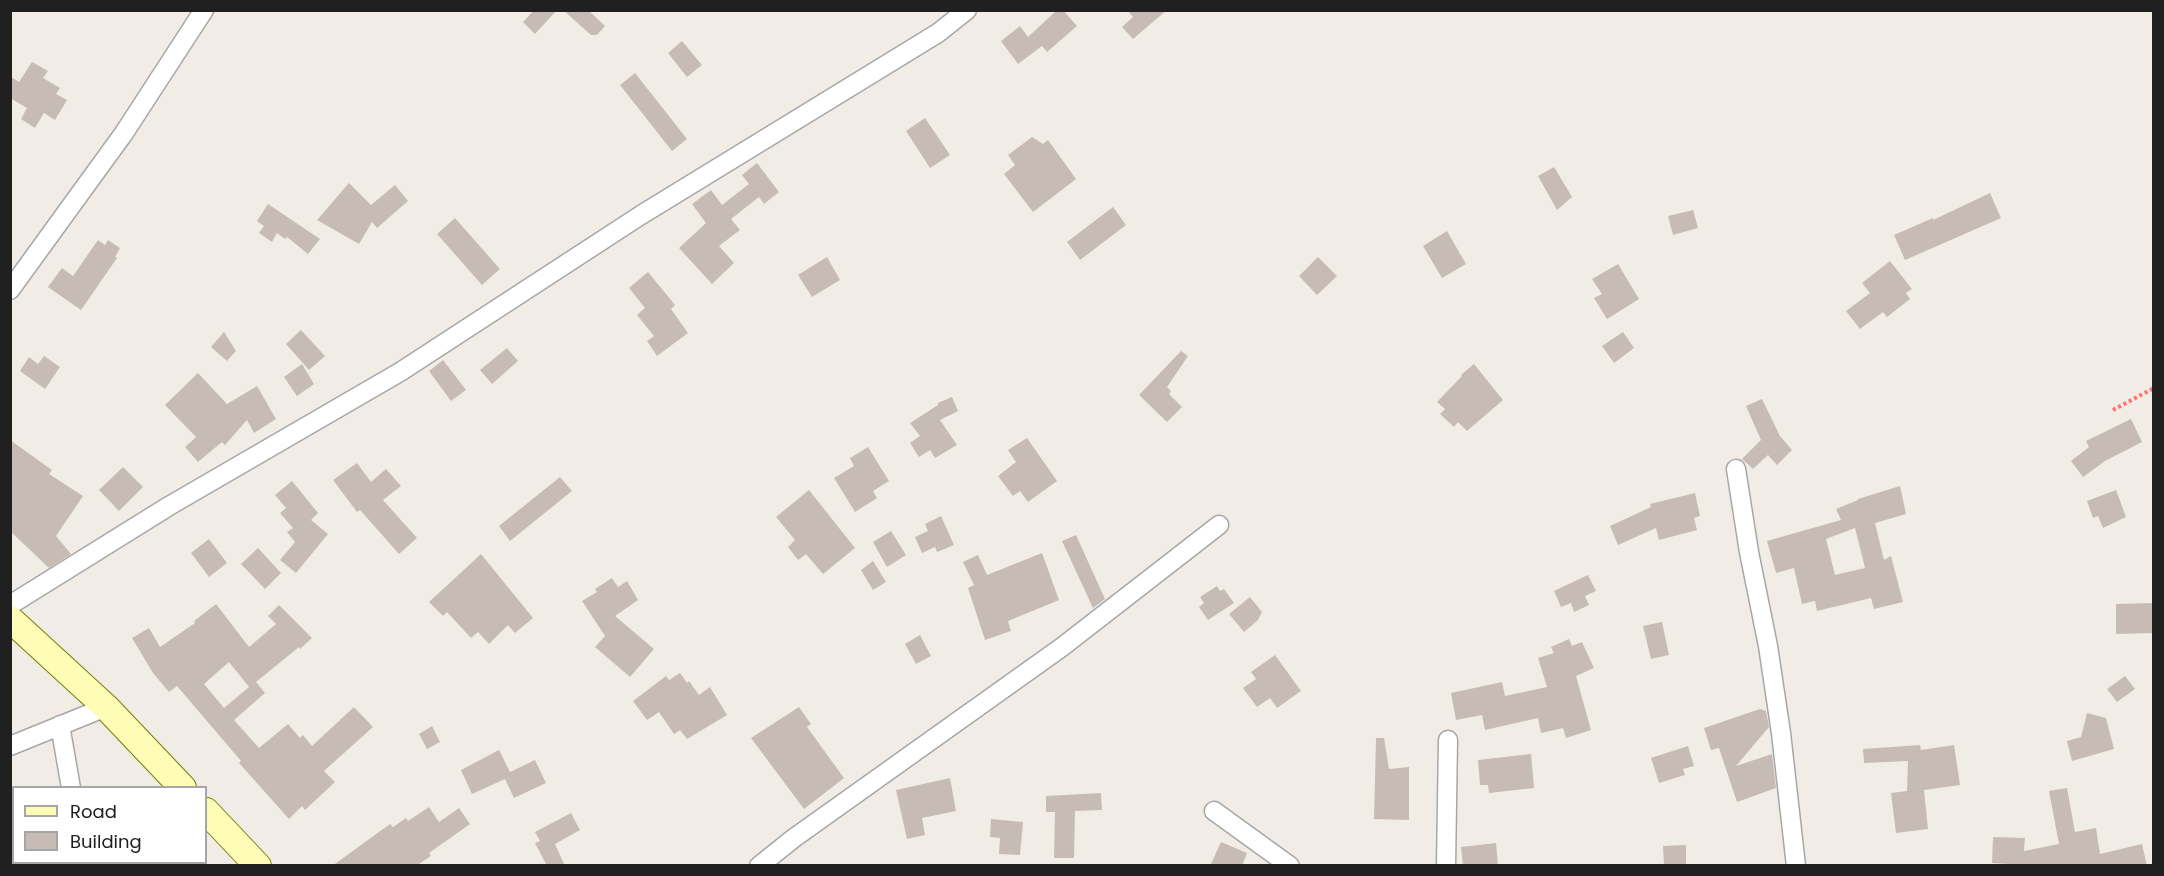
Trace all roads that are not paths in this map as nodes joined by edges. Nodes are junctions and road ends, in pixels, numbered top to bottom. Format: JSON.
{"nodes":[{"id":1,"x":204,"y":10,"type":"edge"},
{"id":2,"x":968,"y":10,"type":"edge"},
{"id":3,"x":10,"y":290,"type":"edge"},
{"id":4,"x":1736,"y":469,"type":"dead end"},
{"id":5,"x":1219,"y":525,"type":"dead end"},
{"id":6,"x":10,"y":605,"type":"edge"},
{"id":7,"x":10,"y":619,"type":"edge"},
{"id":8,"x":106,"y":706,"type":"junction"},
{"id":9,"x":60,"y":725,"type":"junction"},
{"id":10,"x":1448,"y":740,"type":"dead end"},
{"id":11,"x":10,"y":746,"type":"edge"},
{"id":12,"x":71,"y":786,"type":"edge"},
{"id":13,"x":181,"y":786,"type":"edge"},
{"id":14,"x":1214,"y":811,"type":"dead end"},
{"id":15,"x":207,"y":812,"type":"edge"},
{"id":16,"x":258,"y":866,"type":"edge"},
{"id":17,"x":759,"y":866,"type":"edge"},
{"id":18,"x":1290,"y":866,"type":"edge"},
{"id":19,"x":1446,"y":866,"type":"edge"},
{"id":20,"x":1796,"y":866,"type":"edge"}],
"edges":[{"from":1,"to":3,"type":"street"},
{"from":2,"to":6,"type":"street"},
{"from":4,"to":20,"type":"street"},
{"from":5,"to":17,"type":"street"},
{"from":7,"to":8,"type":"street"},
{"from":8,"to":9,"type":"street"},
{"from":8,"to":13,"type":"street"},
{"from":9,"to":11,"type":"street"},
{"from":9,"to":12,"type":"street"},
{"from":10,"to":19,"type":"street"},
{"from":14,"to":18,"type":"street"},
{"from":15,"to":16,"type":"street"}]}
